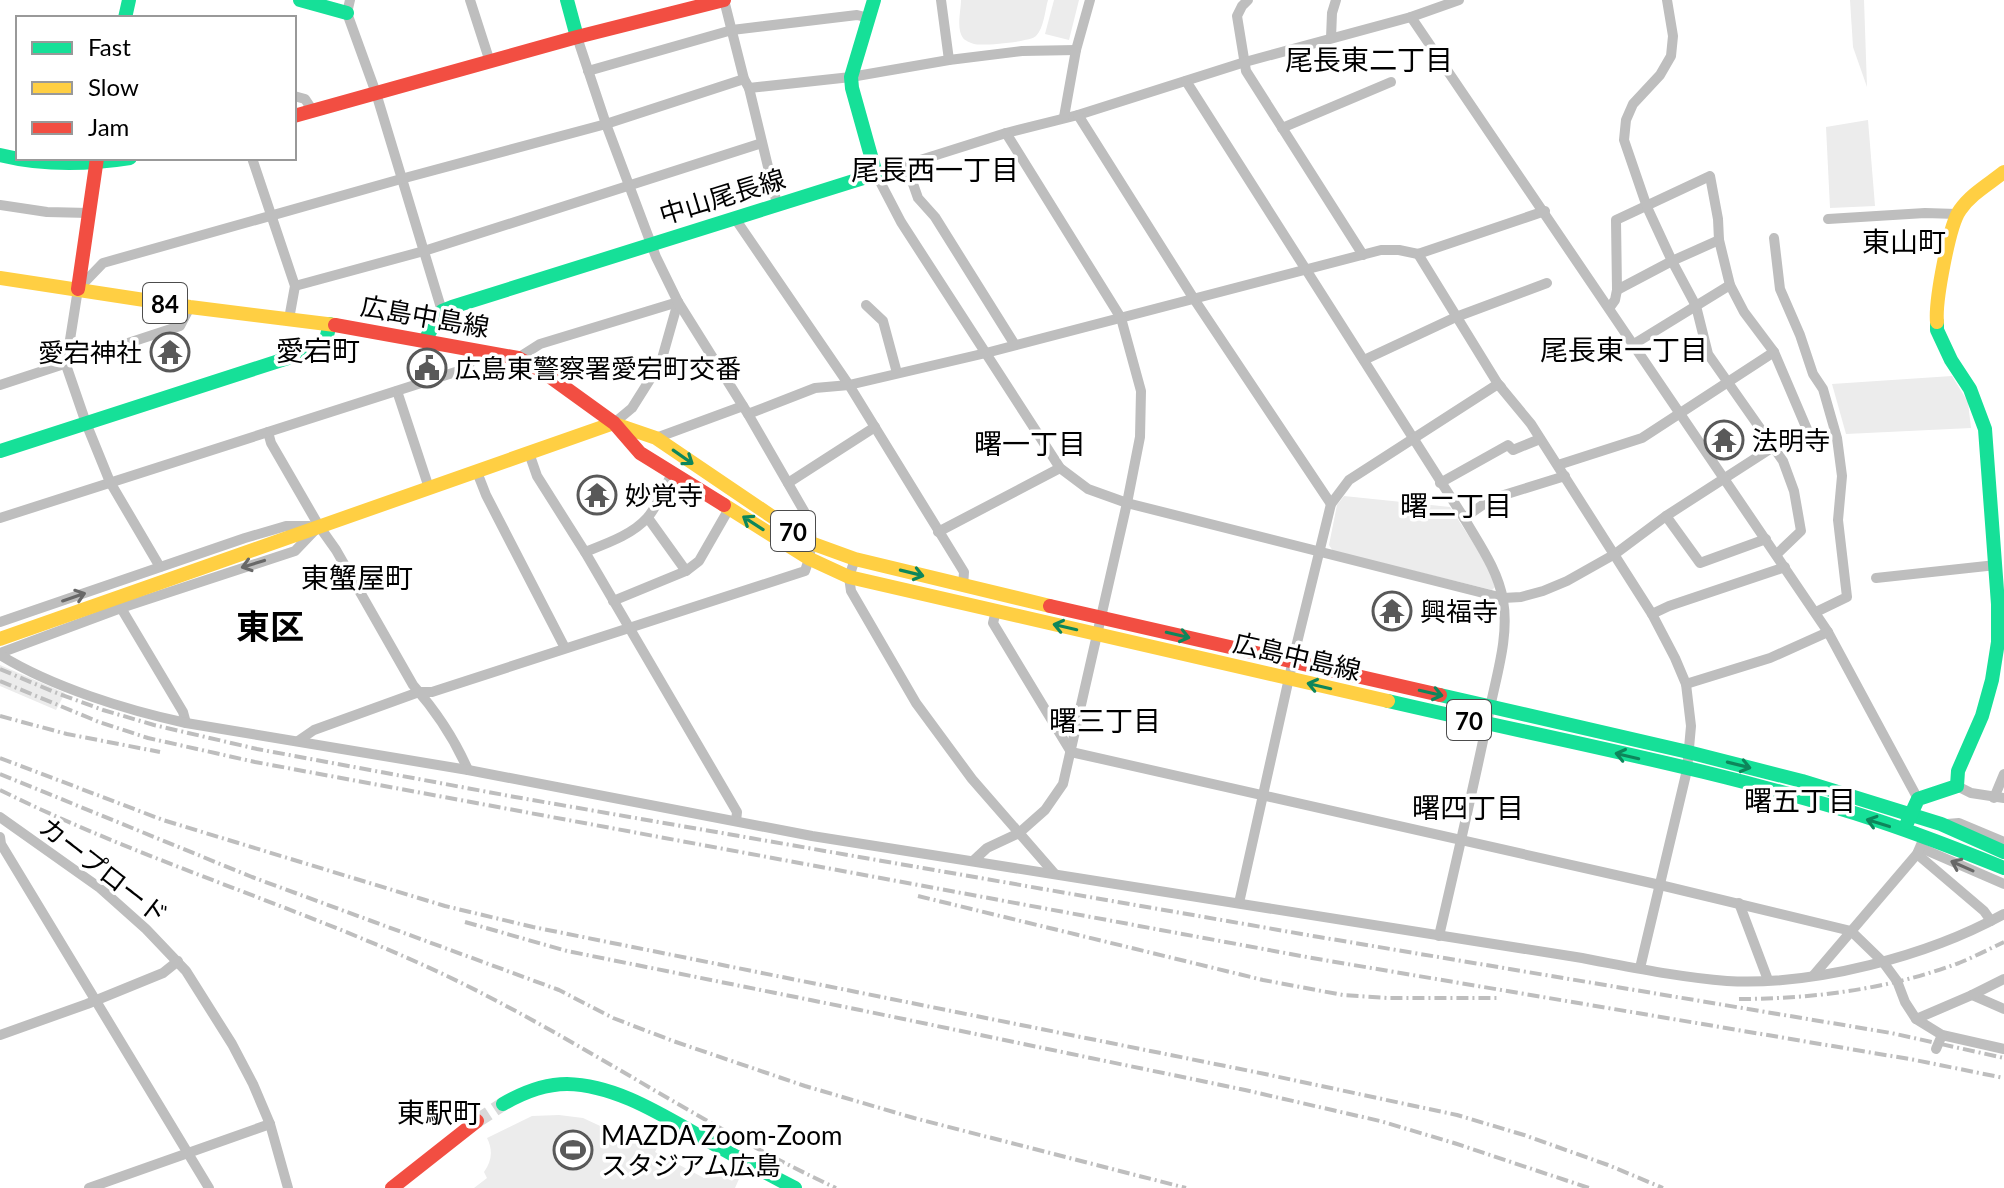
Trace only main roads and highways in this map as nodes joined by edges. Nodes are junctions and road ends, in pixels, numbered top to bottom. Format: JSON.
{"nodes":[{"id":1,"x":300,"y":0,"type":"edge"},
{"id":2,"x":567,"y":0,"type":"edge"},
{"id":3,"x":724,"y":0,"type":"edge"},
{"id":4,"x":874,"y":0,"type":"edge"},
{"id":5,"x":349,"y":6,"type":"edge"},
{"id":6,"x":577,"y":37,"type":"junction"},
{"id":7,"x":296,"y":115,"type":"edge"},
{"id":8,"x":18,"y":160,"type":"edge"},
{"id":9,"x":97,"y":161,"type":"edge"},
{"id":10,"x":2004,"y":172,"type":"edge"},
{"id":11,"x":0,"y":278,"type":"edge"},
{"id":12,"x":78,"y":289,"type":"junction"},
{"id":13,"x":330,"y":324,"type":"junction"},
{"id":14,"x":425,"y":340,"type":"junction"},
{"id":15,"x":614,"y":423,"type":"junction"},
{"id":16,"x":0,"y":451,"type":"edge"},
{"id":17,"x":0,"y":639,"type":"edge"},
{"id":18,"x":1911,"y":814,"type":"junction"},
{"id":19,"x":1904,"y":831,"type":"junction"},
{"id":20,"x":2004,"y":852,"type":"edge"},
{"id":21,"x":2004,"y":868,"type":"edge"},
{"id":22,"x":503,"y":1104,"type":"tunnel mouth"},
{"id":23,"x":477,"y":1121,"type":"tunnel mouth"},
{"id":24,"x":392,"y":1188,"type":"edge"},
{"id":25,"x":795,"y":1188,"type":"edge"}],
"edges":[{"from":1,"to":5,"type":"main road"},
{"from":2,"to":6,"type":"main road"},
{"from":3,"to":6,"type":"main road"},
{"from":4,"to":14,"type":"main road","name":"中山尾長線"},
{"from":6,"to":7,"type":"main road"},
{"from":8,"to":9,"type":"main road"},
{"from":9,"to":12,"type":"main road"},
{"from":10,"to":18,"type":"main road"},
{"from":11,"to":12,"type":"main road","number":"84"},
{"from":12,"to":13,"type":"main road","number":"84"},
{"from":13,"to":14,"type":"main road","name":"広島中島線","number":"70"},
{"from":13,"to":16,"type":"main road","name":"広島中島線"},
{"from":14,"to":15,"type":"main road","name":"広島中島線","number":"70"},
{"from":15,"to":17,"type":"main road"},
{"from":15,"to":18,"type":"main road","name":"広島中島線","number":"70","one_way":true},
{"from":19,"to":15,"type":"main road","name":"広島中島線","number":"70","one_way":true},
{"from":18,"to":19,"type":"main road"},
{"from":18,"to":20,"type":"main road","name":"広島中島線","number":"70"},
{"from":19,"to":21,"type":"main road","name":"広島中島線","number":"70"},
{"from":22,"to":25,"type":"main road"},
{"from":23,"to":24,"type":"main road"}]}
